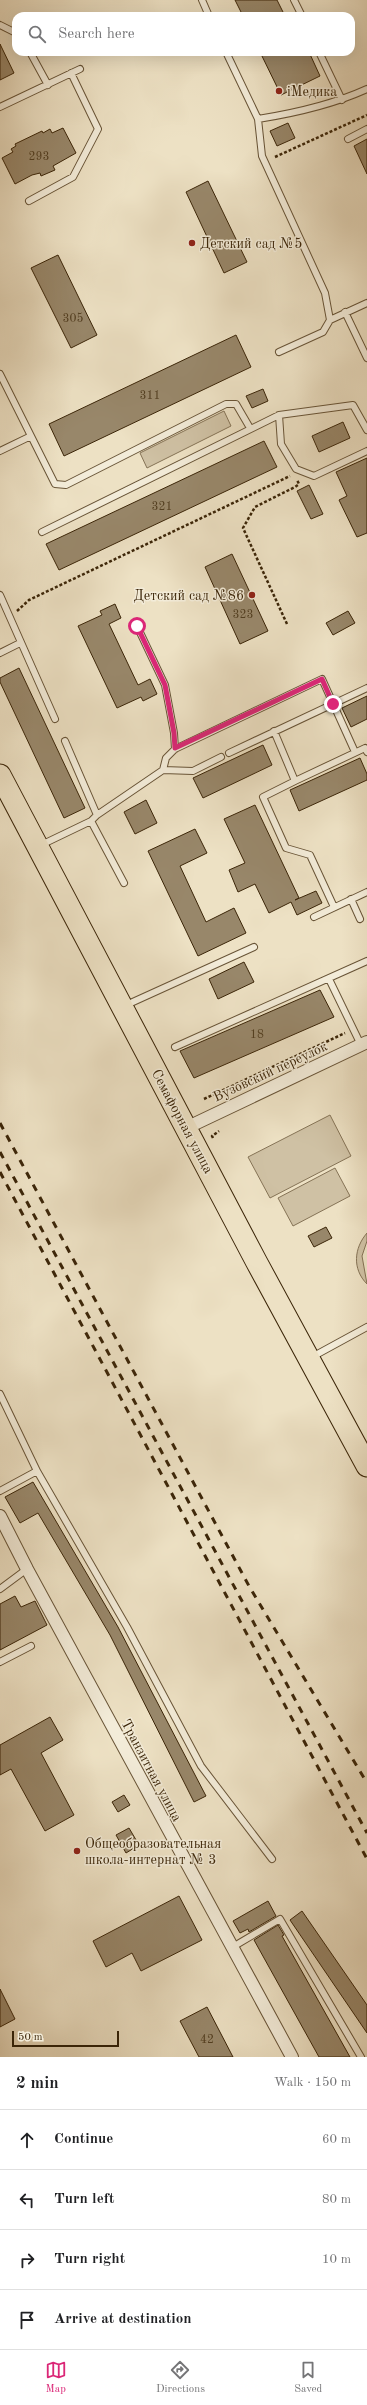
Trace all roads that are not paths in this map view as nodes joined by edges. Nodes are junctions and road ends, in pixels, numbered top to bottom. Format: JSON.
{"nodes":[{"id":1,"x":202,"y":0,"type":"edge"},
{"id":2,"x":294,"y":0,"type":"edge"},
{"id":3,"x":207,"y":12,"type":"edge"},
{"id":4,"x":300,"y":12,"type":"edge"},
{"id":5,"x":0,"y":25,"type":"edge"},
{"id":6,"x":12,"y":31,"type":"edge"},
{"id":7,"x":32,"y":56,"type":"edge"},
{"id":8,"x":228,"y":56,"type":"edge"},
{"id":9,"x":321,"y":56,"type":"edge"},
{"id":10,"x":80,"y":69,"type":"dead end"},
{"id":11,"x":71,"y":73,"type":"junction"},
{"id":12,"x":48,"y":85,"type":"junction"},
{"id":13,"x":367,"y":89,"type":"edge"},
{"id":14,"x":342,"y":100,"type":"junction"},
{"id":15,"x":0,"y":107,"type":"edge"},
{"id":16,"x":258,"y":119,"type":"junction"},
{"id":17,"x":367,"y":129,"type":"edge"},
{"id":18,"x":348,"y":140,"type":"dead end"},
{"id":19,"x":29,"y":201,"type":"dead end"},
{"id":20,"x":367,"y":303,"type":"edge"},
{"id":21,"x":345,"y":312,"type":"junction"},
{"id":22,"x":330,"y":320,"type":"junction"},
{"id":23,"x":279,"y":352,"type":"dead end"},
{"id":24,"x":367,"y":358,"type":"edge"},
{"id":25,"x":0,"y":374,"type":"edge"},
{"id":26,"x":279,"y":415,"type":"junction"},
{"id":27,"x":250,"y":428,"type":"junction"},
{"id":28,"x":367,"y":430,"type":"edge"},
{"id":29,"x":30,"y":436,"type":"junction"},
{"id":30,"x":0,"y":451,"type":"edge"},
{"id":31,"x":367,"y":451,"type":"edge"},
{"id":32,"x":42,"y":532,"type":"dead end"},
{"id":33,"x":0,"y":595,"type":"edge"},
{"id":34,"x":137,"y":626,"type":"dead end"},
{"id":35,"x":20,"y":643,"type":"junction"},
{"id":36,"x":0,"y":653,"type":"edge"},
{"id":37,"x":367,"y":688,"type":"edge"},
{"id":38,"x":333,"y":704,"type":"junction"},
{"id":39,"x":55,"y":719,"type":"dead end"},
{"id":40,"x":274,"y":731,"type":"junction"},
{"id":41,"x":65,"y":742,"type":"dead end"},
{"id":42,"x":175,"y":748,"type":"junction"},
{"id":43,"x":355,"y":752,"type":"junction"},
{"id":44,"x":367,"y":752,"type":"edge"},
{"id":45,"x":229,"y":753,"type":"dead end"},
{"id":46,"x":221,"y":757,"type":"dead end"},
{"id":47,"x":163,"y":770,"type":"junction"},
{"id":48,"x":0,"y":775,"type":"edge"},
{"id":49,"x":295,"y":781,"type":"junction"},
{"id":50,"x":97,"y":815,"type":"junction"},
{"id":51,"x":91,"y":821,"type":"junction"},
{"id":52,"x":38,"y":847,"type":"junction"},
{"id":53,"x":124,"y":883,"type":"dead end"},
{"id":54,"x":367,"y":892,"type":"edge"},
{"id":55,"x":351,"y":899,"type":"junction"},
{"id":56,"x":334,"y":907,"type":"junction"},
{"id":57,"x":314,"y":917,"type":"dead end"},
{"id":58,"x":360,"y":919,"type":"dead end"},
{"id":59,"x":254,"y":947,"type":"dead end"},
{"id":60,"x":367,"y":961,"type":"edge"},
{"id":61,"x":329,"y":979,"type":"junction"},
{"id":62,"x":122,"y":1006,"type":"junction"},
{"id":63,"x":364,"y":1043,"type":"edge"},
{"id":64,"x":175,"y":1047,"type":"dead end"},
{"id":65,"x":186,"y":1128,"type":"junction"},
{"id":66,"x":367,"y":1327,"type":"edge"},
{"id":67,"x":308,"y":1359,"type":"junction"},
{"id":68,"x":0,"y":1394,"type":"edge"},
{"id":69,"x":367,"y":1466,"type":"edge"},
{"id":70,"x":37,"y":1471,"type":"junction"},
{"id":71,"x":0,"y":1491,"type":"edge"},
{"id":72,"x":0,"y":1516,"type":"edge"},
{"id":73,"x":27,"y":1569,"type":"junction"},
{"id":74,"x":0,"y":1589,"type":"edge"},
{"id":75,"x":31,"y":1646,"type":"dead end"},
{"id":76,"x":0,"y":1662,"type":"edge"},
{"id":77,"x":272,"y":1859,"type":"dead end"},
{"id":78,"x":231,"y":1948,"type":"junction"},
{"id":79,"x":292,"y":2057,"type":"edge"},
{"id":80,"x":361,"y":2057,"type":"edge"}],
"edges":[{"from":1,"to":3,"type":"lane"},
{"from":2,"to":4,"type":"lane"},
{"from":5,"to":6,"type":"lane"},
{"from":7,"to":12,"type":"lane"},
{"from":8,"to":16,"type":"lane"},
{"from":9,"to":14,"type":"lane"},
{"from":10,"to":11,"type":"lane"},
{"from":11,"to":12,"type":"lane"},
{"from":11,"to":19,"type":"lane"},
{"from":12,"to":15,"type":"lane"},
{"from":13,"to":14,"type":"lane"},
{"from":14,"to":16,"type":"lane"},
{"from":16,"to":22,"type":"lane"},
{"from":17,"to":18,"type":"lane"},
{"from":20,"to":21,"type":"lane"},
{"from":21,"to":22,"type":"lane"},
{"from":21,"to":24,"type":"lane"},
{"from":22,"to":23,"type":"lane"},
{"from":25,"to":29,"type":"lane"},
{"from":26,"to":27,"type":"lane"},
{"from":26,"to":28,"type":"lane"},
{"from":26,"to":31,"type":"lane"},
{"from":27,"to":29,"type":"lane"},
{"from":27,"to":32,"type":"lane"},
{"from":29,"to":30,"type":"lane"},
{"from":33,"to":35,"type":"lane"},
{"from":34,"to":42,"type":"lane"},
{"from":35,"to":36,"type":"lane"},
{"from":35,"to":39,"type":"lane"},
{"from":37,"to":38,"type":"lane"},
{"from":38,"to":40,"type":"lane"},
{"from":38,"to":42,"type":"lane"},
{"from":38,"to":43,"type":"lane"},
{"from":40,"to":45,"type":"lane"},
{"from":40,"to":49,"type":"lane"},
{"from":41,"to":50,"type":"lane"},
{"from":42,"to":47,"type":"lane"},
{"from":43,"to":44,"type":"lane"},
{"from":43,"to":49,"type":"lane"},
{"from":46,"to":47,"type":"lane"},
{"from":47,"to":50,"type":"lane"},
{"from":48,"to":52,"type":"highway","name":"Семафорная улица"},
{"from":49,"to":56,"type":"lane"},
{"from":50,"to":51,"type":"lane"},
{"from":51,"to":52,"type":"lane"},
{"from":51,"to":53,"type":"lane"},
{"from":52,"to":62,"type":"highway","name":"Семафорная улица"},
{"from":54,"to":55,"type":"lane"},
{"from":55,"to":56,"type":"lane"},
{"from":55,"to":58,"type":"lane"},
{"from":56,"to":57,"type":"lane"},
{"from":59,"to":62,"type":"lane"},
{"from":60,"to":61,"type":"lane"},
{"from":61,"to":63,"type":"lane"},
{"from":61,"to":64,"type":"lane"},
{"from":62,"to":65,"type":"highway","name":"Семафорная улица"},
{"from":63,"to":65,"type":"street","name":"Вузовский переулок"},
{"from":65,"to":67,"type":"highway","name":"Семафорная улица"},
{"from":66,"to":67,"type":"lane"},
{"from":67,"to":69,"type":"highway","name":"Семафорная улица"},
{"from":68,"to":70,"type":"lane"},
{"from":70,"to":71,"type":"lane"},
{"from":70,"to":77,"type":"lane"},
{"from":72,"to":73,"type":"street","name":"Транзитная улица"},
{"from":73,"to":74,"type":"lane"},
{"from":73,"to":78,"type":"street","name":"Транзитная улица"},
{"from":75,"to":76,"type":"lane"},
{"from":78,"to":79,"type":"street","name":"Транзитная улица"},
{"from":78,"to":80,"type":"lane"}]}
